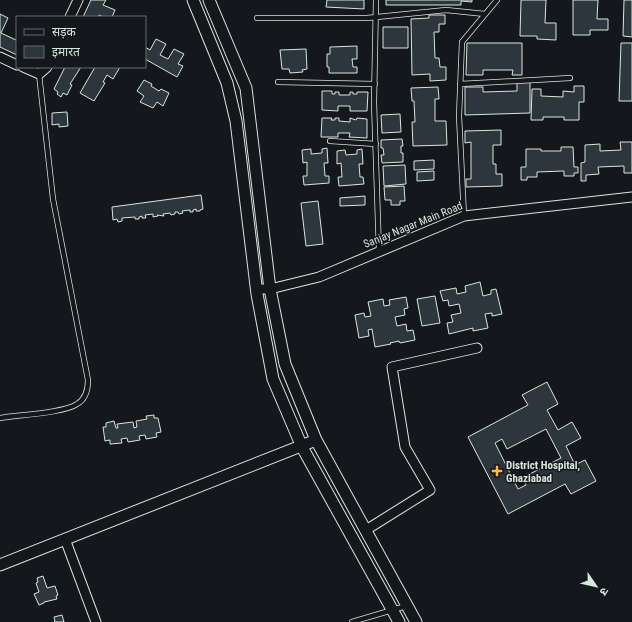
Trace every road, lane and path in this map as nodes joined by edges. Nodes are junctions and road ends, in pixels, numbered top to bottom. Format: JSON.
{"nodes":[{"id":1,"x":78,"y":0,"type":"edge"},
{"id":2,"x":193,"y":0,"type":"edge"},
{"id":3,"x":209,"y":0,"type":"edge"},
{"id":4,"x":376,"y":0,"type":"edge"},
{"id":5,"x":497,"y":0,"type":"edge"},
{"id":6,"x":485,"y":14,"type":"junction"},
{"id":7,"x":70,"y":16,"type":"edge"},
{"id":8,"x":376,"y":16,"type":"junction"},
{"id":9,"x":257,"y":18,"type":"dead end"},
{"id":10,"x":0,"y":57,"type":"edge"},
{"id":11,"x":16,"y":65,"type":"edge"},
{"id":12,"x":25,"y":68,"type":"edge"},
{"id":13,"x":46,"y":68,"type":"edge"},
{"id":14,"x":40,"y":74,"type":"junction"},
{"id":15,"x":570,"y":78,"type":"dead end"},
{"id":16,"x":278,"y":82,"type":"dead end"},
{"id":17,"x":375,"y":84,"type":"junction"},
{"id":18,"x":460,"y":84,"type":"junction"},
{"id":19,"x":330,"y":141,"type":"dead end"},
{"id":20,"x":376,"y":144,"type":"junction"},
{"id":21,"x":632,"y":197,"type":"edge"},
{"id":22,"x":464,"y":216,"type":"junction"},
{"id":23,"x":379,"y":252,"type":"junction"},
{"id":24,"x":256,"y":289,"type":"junction"},
{"id":25,"x":270,"y":289,"type":"junction"},
{"id":26,"x":477,"y":348,"type":"dead end"},
{"id":27,"x":0,"y":418,"type":"edge"},
{"id":28,"x":316,"y":440,"type":"junction"},
{"id":29,"x":302,"y":447,"type":"junction"},
{"id":30,"x":366,"y":530,"type":"junction"},
{"id":31,"x":65,"y":539,"type":"junction"},
{"id":32,"x":0,"y":565,"type":"edge"},
{"id":33,"x":408,"y":606,"type":"junction"},
{"id":34,"x":392,"y":610,"type":"junction"},
{"id":35,"x":96,"y":622,"type":"edge"},
{"id":36,"x":352,"y":622,"type":"edge"},
{"id":37,"x":399,"y":622,"type":"edge"},
{"id":38,"x":416,"y":622,"type":"edge"}],
"edges":[{"from":1,"to":7,"type":"street"},
{"from":2,"to":24,"type":"street"},
{"from":3,"to":25,"type":"street"},
{"from":4,"to":8,"type":"lane"},
{"from":5,"to":6,"type":"lane"},
{"from":6,"to":8,"type":"lane"},
{"from":6,"to":18,"type":"lane"},
{"from":8,"to":9,"type":"lane"},
{"from":8,"to":17,"type":"lane"},
{"from":10,"to":11,"type":"street"},
{"from":12,"to":14,"type":"street"},
{"from":13,"to":14,"type":"street"},
{"from":14,"to":27,"type":"lane"},
{"from":15,"to":18,"type":"lane"},
{"from":16,"to":17,"type":"lane"},
{"from":17,"to":20,"type":"lane"},
{"from":18,"to":22,"type":"lane"},
{"from":19,"to":20,"type":"lane"},
{"from":20,"to":23,"type":"lane"},
{"from":21,"to":22,"type":"street","name":"Sanjay Nagar Main Road"},
{"from":22,"to":23,"type":"street","name":"Sanjay Nagar Main Road"},
{"from":23,"to":25,"type":"street","name":"Sanjay Nagar Main Road"},
{"from":24,"to":25,"type":"street","name":"Sanjay Nagar Main Road"},
{"from":24,"to":29,"type":"street"},
{"from":25,"to":28,"type":"street"},
{"from":26,"to":30,"type":"street"},
{"from":28,"to":29,"type":"street"},
{"from":28,"to":30,"type":"street"},
{"from":29,"to":31,"type":"street"},
{"from":29,"to":34,"type":"street"},
{"from":30,"to":33,"type":"street"},
{"from":31,"to":32,"type":"street"},
{"from":31,"to":35,"type":"street"},
{"from":33,"to":34,"type":"lane"},
{"from":33,"to":38,"type":"street"},
{"from":34,"to":36,"type":"lane"},
{"from":34,"to":37,"type":"street"}]}
